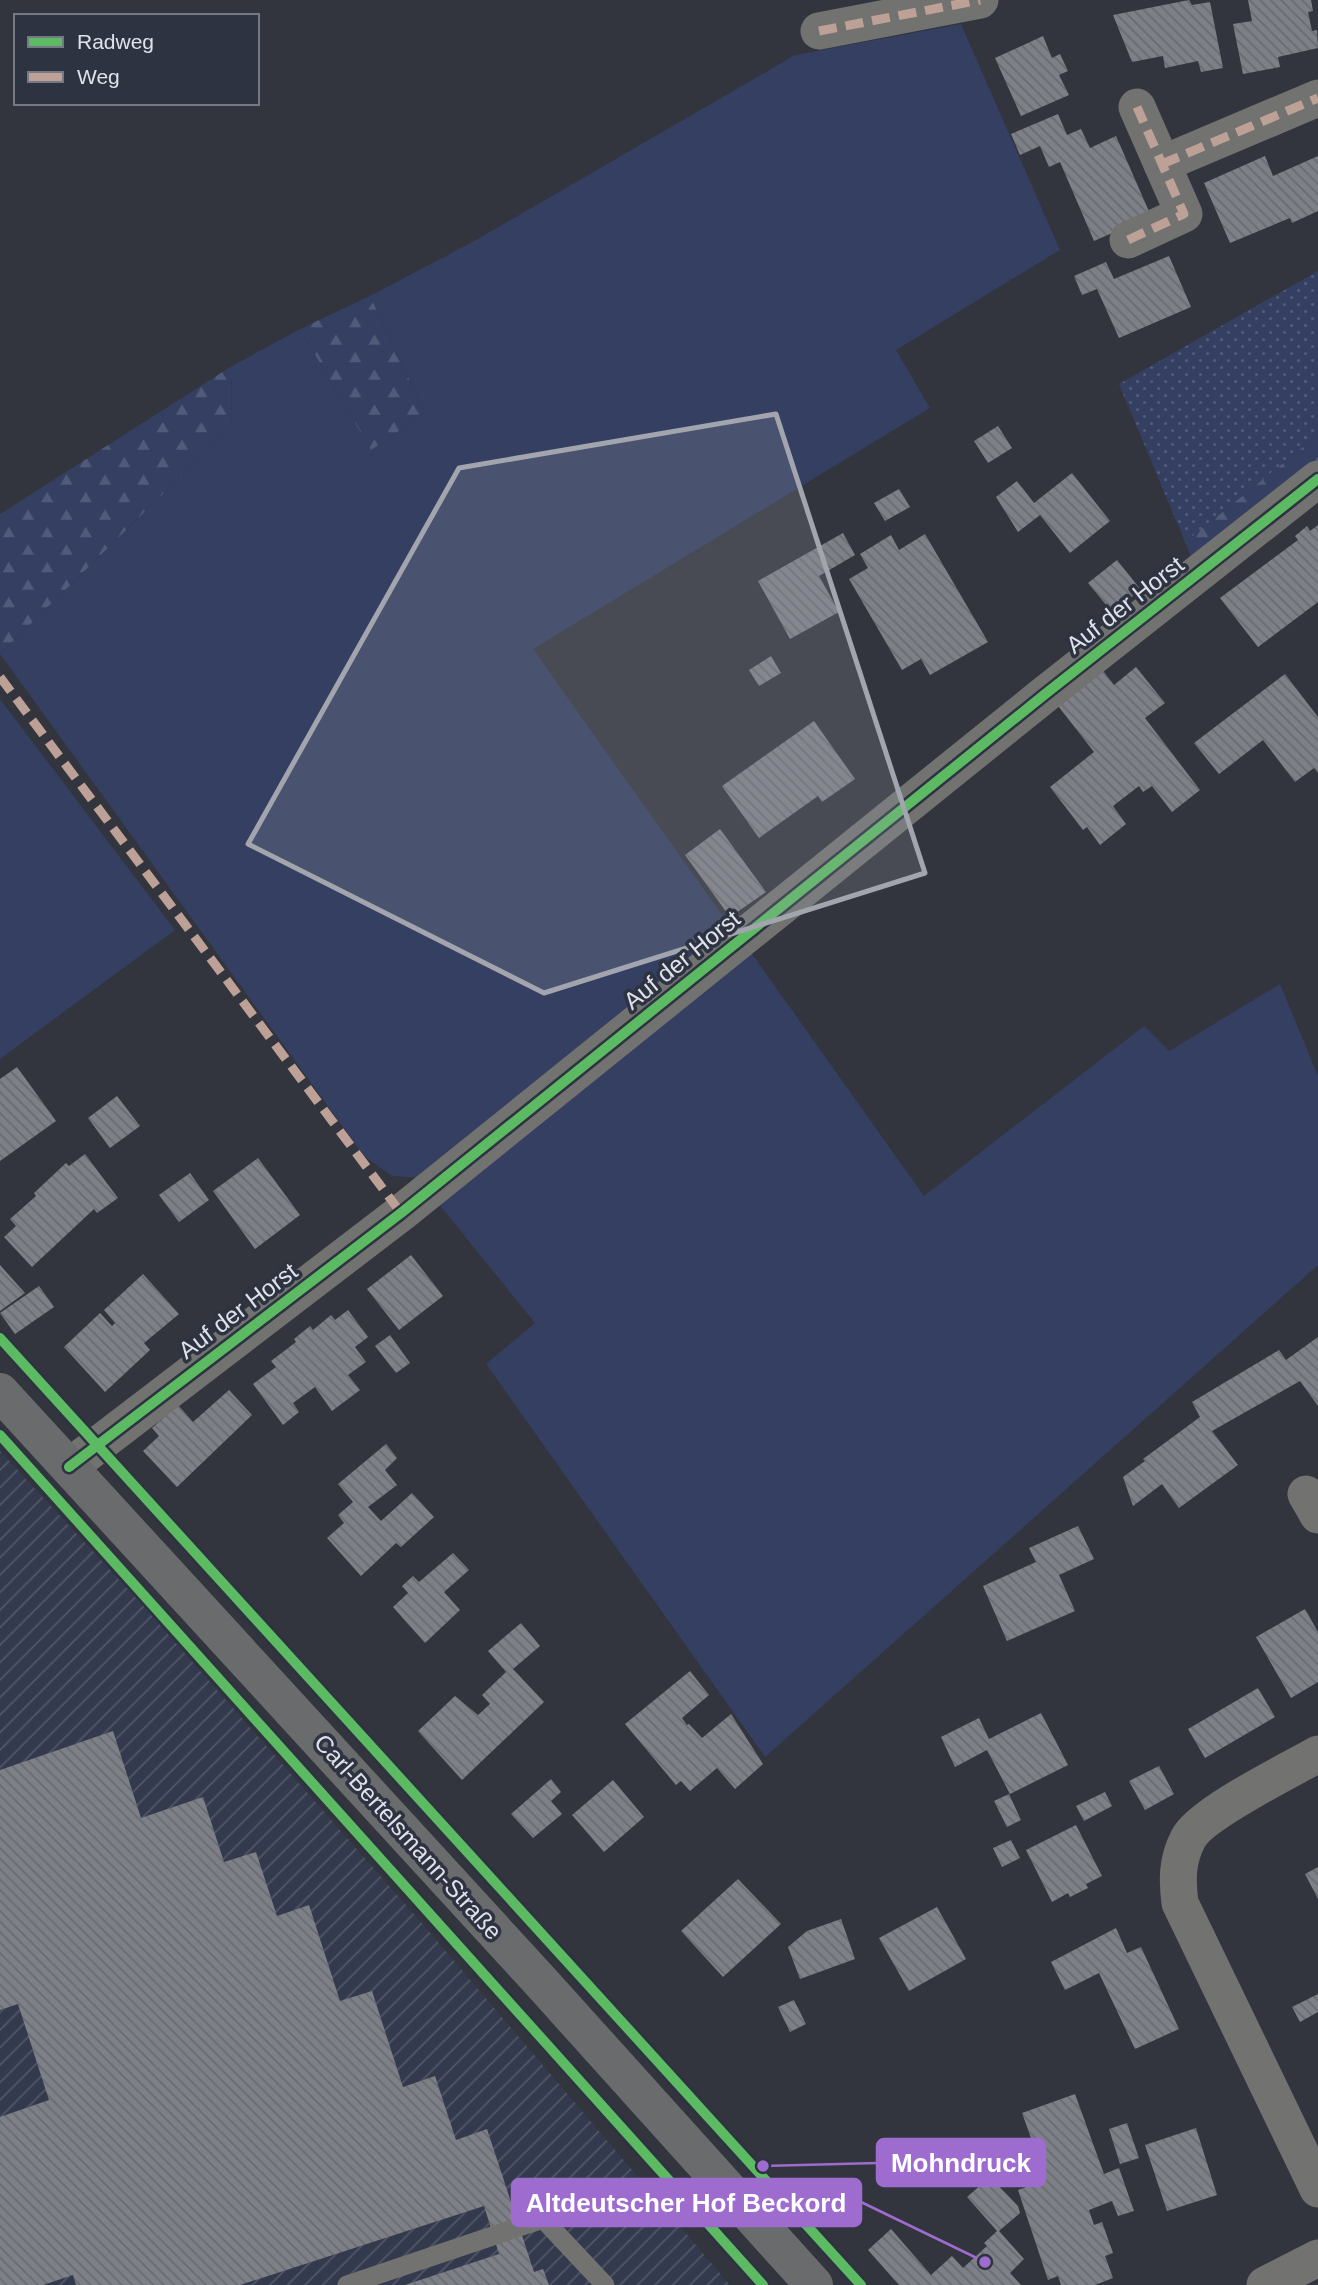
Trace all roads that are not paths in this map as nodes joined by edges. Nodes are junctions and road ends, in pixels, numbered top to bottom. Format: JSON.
{"nodes":[{"id":1,"x":980,"y":0,"type":"edge"},
{"id":2,"x":819,"y":31,"type":"dead end"},
{"id":3,"x":1318,"y":98,"type":"edge"},
{"id":4,"x":1137,"y":107,"type":"dead end"},
{"id":5,"x":1162,"y":164,"type":"junction"},
{"id":6,"x":1128,"y":240,"type":"dead end"},
{"id":7,"x":1318,"y":479,"type":"edge"},
{"id":8,"x":0,"y":1392,"type":"edge"},
{"id":9,"x":69,"y":1466,"type":"junction"},
{"id":10,"x":1318,"y":1754,"type":"edge"},
{"id":11,"x":1318,"y":2189,"type":"edge"},
{"id":12,"x":1318,"y":2259,"type":"edge"},
{"id":13,"x":347,"y":2285,"type":"edge"},
{"id":14,"x":606,"y":2285,"type":"edge"},
{"id":15,"x":814,"y":2285,"type":"edge"},
{"id":16,"x":1265,"y":2285,"type":"edge"}],
"edges":[{"from":1,"to":2,"type":"street"},
{"from":3,"to":5,"type":"street"},
{"from":4,"to":5,"type":"street"},
{"from":5,"to":6,"type":"street"},
{"from":7,"to":9,"type":"street","name":"Auf der Horst"},
{"from":8,"to":9,"type":"main road","name":"Carl-Bertelsmann-Straße"},
{"from":9,"to":15,"type":"main road","name":"Carl-Bertelsmann-Straße"},
{"from":10,"to":11,"type":"street"},
{"from":12,"to":16,"type":"street"},
{"from":13,"to":14,"type":"lane"}]}
